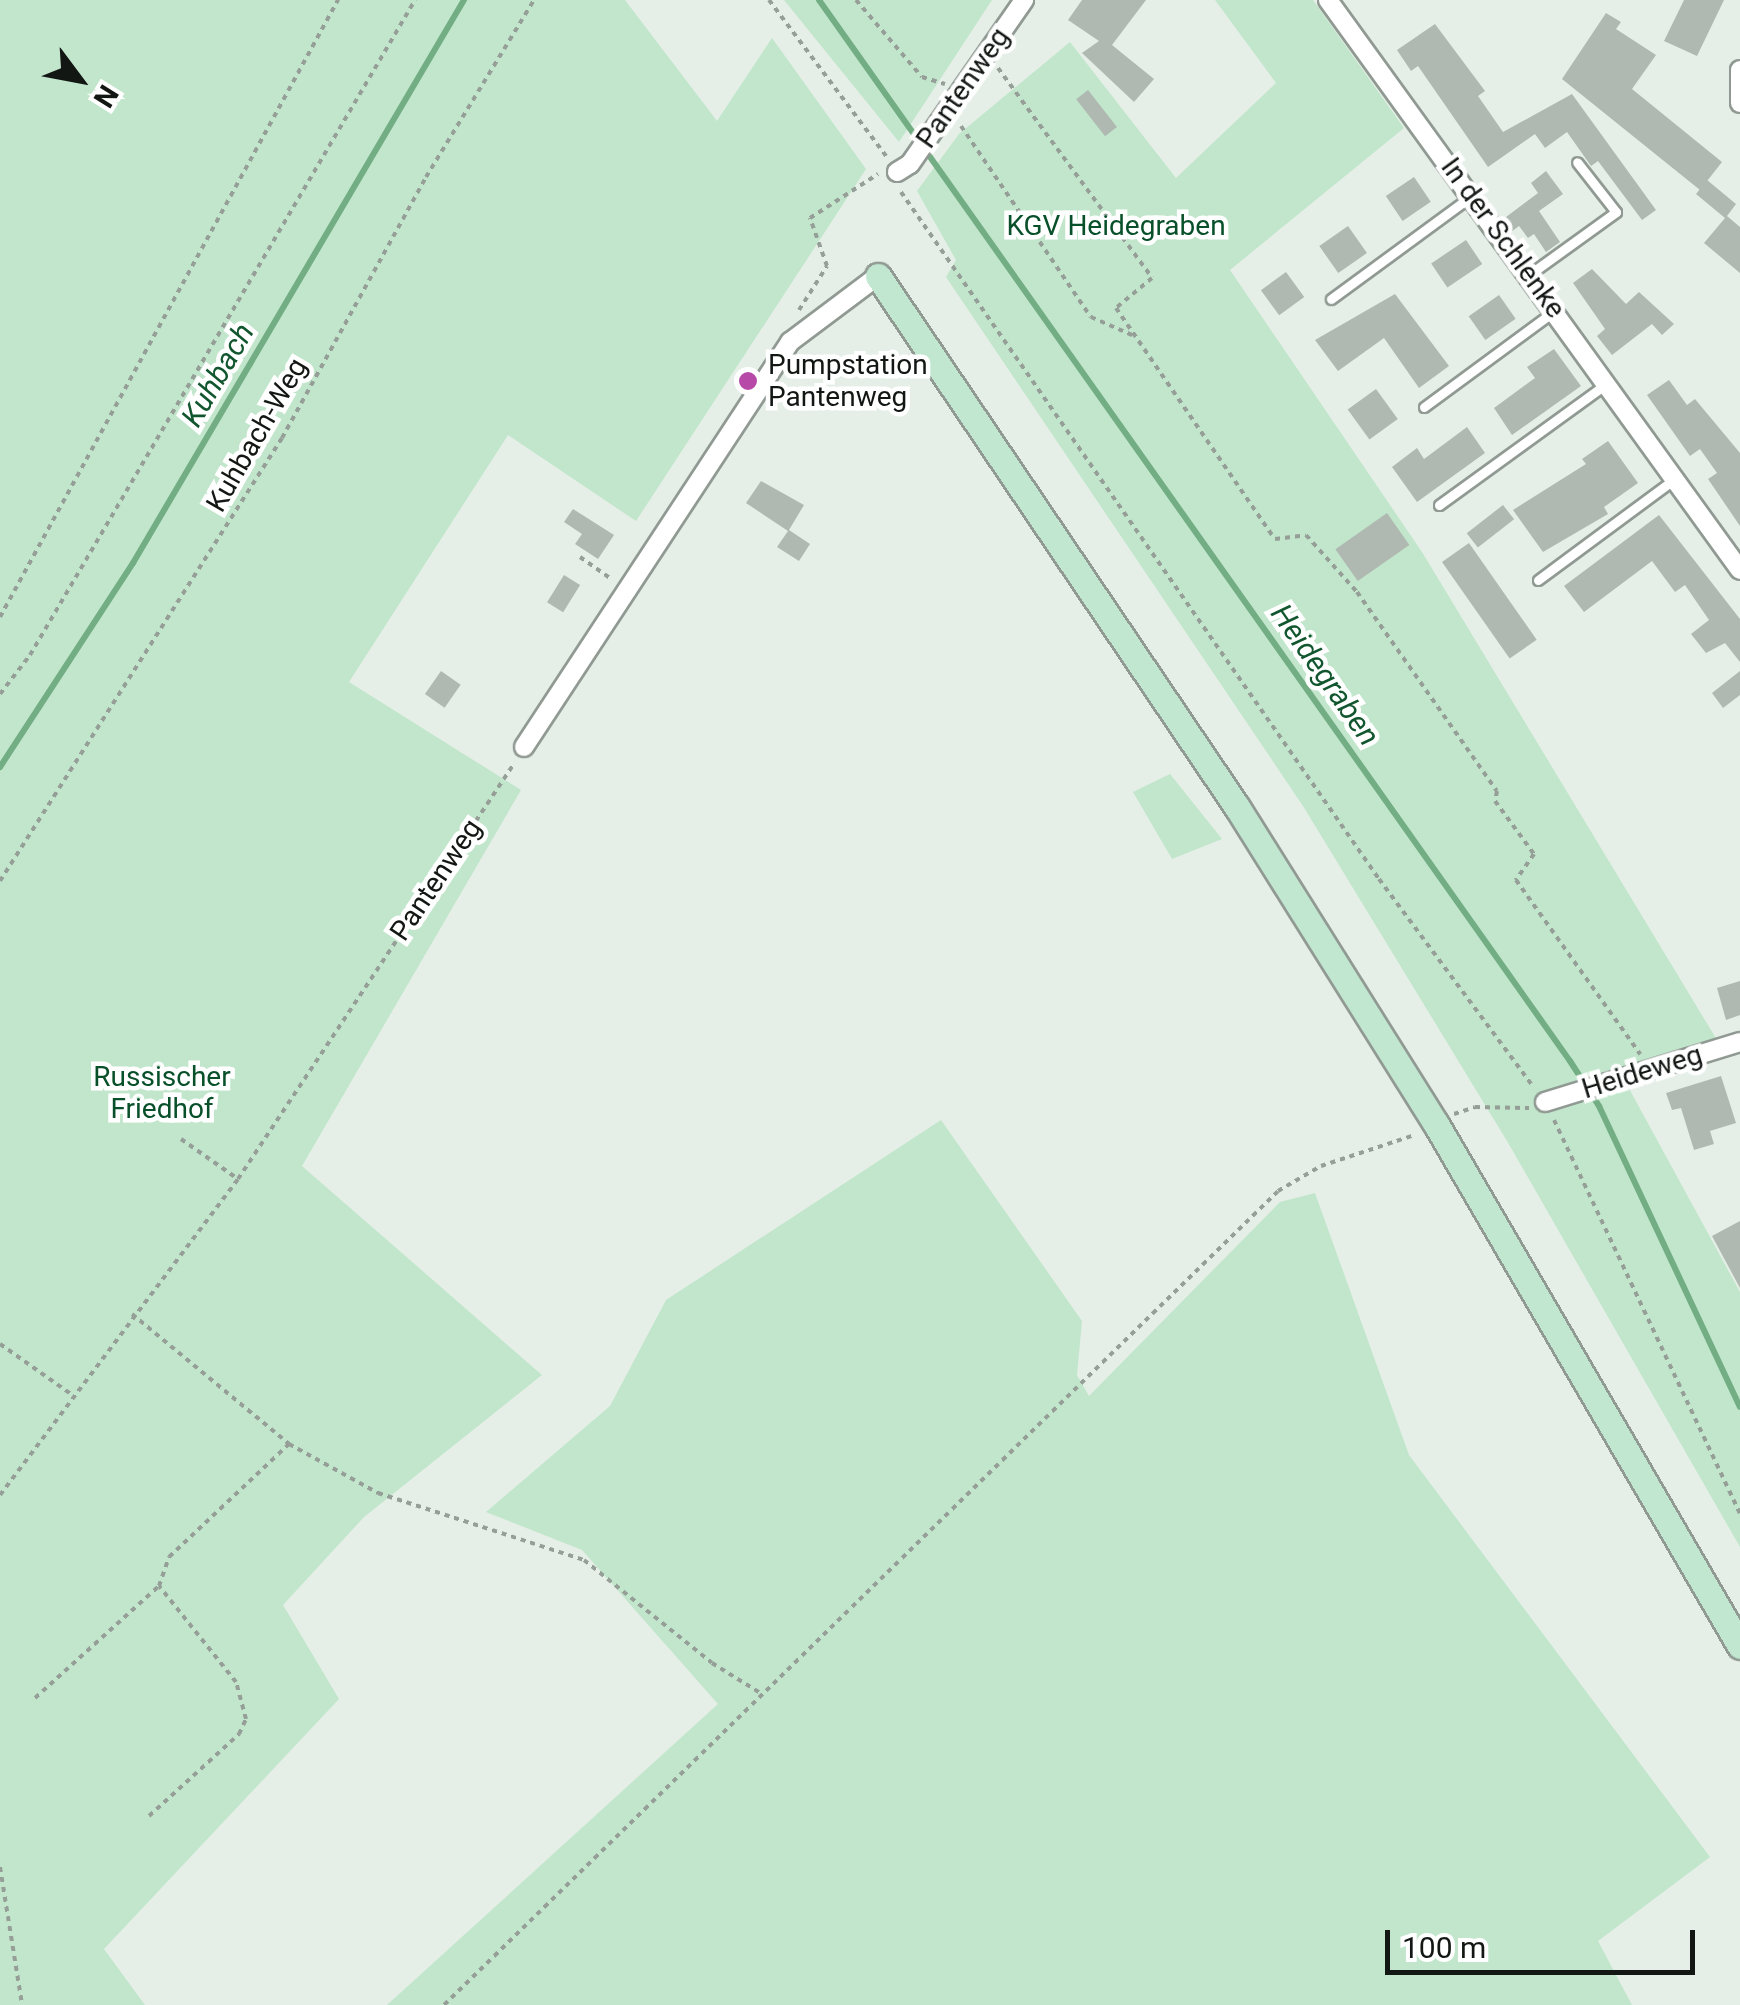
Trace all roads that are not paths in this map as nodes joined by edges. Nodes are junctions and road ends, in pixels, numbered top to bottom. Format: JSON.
{"nodes":[{"id":1,"x":1024,"y":0,"type":"edge"},
{"id":2,"x":1328,"y":0,"type":"edge"},
{"id":3,"x":1740,"y":70,"type":"edge"},
{"id":4,"x":1740,"y":103,"type":"edge"},
{"id":5,"x":1577,"y":162,"type":"dead end"},
{"id":6,"x":897,"y":172,"type":"road end"},
{"id":7,"x":1472,"y":196,"type":"junction"},
{"id":8,"x":1530,"y":274,"type":"junction"},
{"id":9,"x":878,"y":276,"type":"joint"},
{"id":10,"x":1331,"y":299,"type":"dead end"},
{"id":11,"x":1556,"y":310,"type":"junction"},
{"id":12,"x":1606,"y":384,"type":"junction"},
{"id":13,"x":1424,"y":407,"type":"dead end"},
{"id":14,"x":1673,"y":480,"type":"junction"},
{"id":15,"x":1439,"y":505,"type":"dead end"},
{"id":16,"x":1740,"y":570,"type":"edge"},
{"id":17,"x":1538,"y":580,"type":"dead end"},
{"id":18,"x":524,"y":747,"type":"road end"},
{"id":19,"x":1740,"y":1042,"type":"edge"},
{"id":20,"x":1545,"y":1102,"type":"road end"},
{"id":21,"x":1740,"y":1646,"type":"edge"}],
"edges":[{"from":1,"to":6,"type":"street","name":"Pantenweg"},
{"from":2,"to":7,"type":"street","name":"In der Schlenke"},
{"from":3,"to":4,"type":"street"},
{"from":5,"to":8,"type":"lane"},
{"from":7,"to":8,"type":"street","name":"In der Schlenke"},
{"from":7,"to":10,"type":"lane"},
{"from":8,"to":11,"type":"street","name":"In der Schlenke"},
{"from":9,"to":18,"type":"street"},
{"from":9,"to":21,"type":"main road"},
{"from":11,"to":12,"type":"street","name":"In der Schlenke"},
{"from":11,"to":13,"type":"lane"},
{"from":12,"to":14,"type":"street","name":"In der Schlenke"},
{"from":12,"to":15,"type":"lane"},
{"from":14,"to":16,"type":"street","name":"In der Schlenke"},
{"from":14,"to":17,"type":"lane"},
{"from":19,"to":20,"type":"street","name":"Heideweg"}]}
